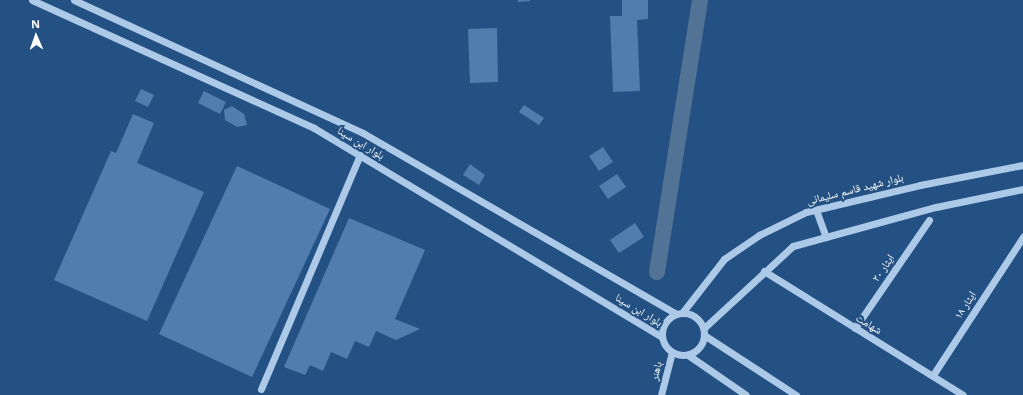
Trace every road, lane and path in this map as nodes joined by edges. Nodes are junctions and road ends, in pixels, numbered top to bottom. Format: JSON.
{"nodes":[{"id":1,"x":32,"y":0,"type":"edge"},
{"id":2,"x":74,"y":0,"type":"edge"},
{"id":3,"x":360,"y":155,"type":"junction"},
{"id":4,"x":1023,"y":165,"type":"edge"},
{"id":5,"x":1023,"y":189,"type":"edge"},
{"id":6,"x":816,"y":210,"type":"junction"},
{"id":7,"x":929,"y":220,"type":"dead end"},
{"id":8,"x":1023,"y":236,"type":"edge"},
{"id":9,"x":826,"y":237,"type":"junction"},
{"id":10,"x":1016,"y":248,"type":"junction"},
{"id":11,"x":1023,"y":252,"type":"edge"},
{"id":12,"x":764,"y":271,"type":"junction"},
{"id":13,"x":679,"y":314,"type":"junction"},
{"id":14,"x":855,"y":328,"type":"junction"},
{"id":15,"x":704,"y":332,"type":"junction"},
{"id":16,"x":662,"y":337,"type":"junction"},
{"id":17,"x":672,"y":352,"type":"junction"},
{"id":18,"x":688,"y":355,"type":"junction"},
{"id":19,"x":933,"y":375,"type":"junction"},
{"id":20,"x":261,"y":389,"type":"dead end"},
{"id":21,"x":662,"y":395,"type":"edge"},
{"id":22,"x":746,"y":395,"type":"edge"},
{"id":23,"x":796,"y":395,"type":"edge"},
{"id":24,"x":963,"y":395,"type":"edge"}],
"edges":[{"from":1,"to":3,"type":"street","name":"بلوار ابن سینا"},
{"from":2,"to":13,"type":"street","name":"بلوار ابن سینا"},
{"from":3,"to":16,"type":"street","name":"بلوار ابن سینا"},
{"from":3,"to":20,"type":"street"},
{"from":4,"to":6,"type":"street","name":"بلوار شهید قاسم سلیمانی"},
{"from":5,"to":9,"type":"street"},
{"from":6,"to":9,"type":"street"},
{"from":6,"to":13,"type":"street","name":"بلوار شهید قاسم سلیمانی"},
{"from":7,"to":14,"type":"street","name":"ایثار ۲۰"},
{"from":8,"to":10,"type":"street","name":"ایثار ۱۸"},
{"from":9,"to":12,"type":"street"},
{"from":10,"to":11,"type":"street"},
{"from":10,"to":19,"type":"street","name":"ایثار ۱۸"},
{"from":12,"to":14,"type":"street","name":"شهامت"},
{"from":12,"to":15,"type":"street"},
{"from":13,"to":15,"type":"street"},
{"from":13,"to":16,"type":"street"},
{"from":14,"to":19,"type":"street","name":"شهامت"},
{"from":15,"to":18,"type":"street"},
{"from":15,"to":23,"type":"street"},
{"from":16,"to":17,"type":"street"},
{"from":17,"to":18,"type":"street"},
{"from":17,"to":21,"type":"street","name":"باهنر"},
{"from":18,"to":22,"type":"street"},
{"from":19,"to":24,"type":"street","name":"شهامت"}]}
